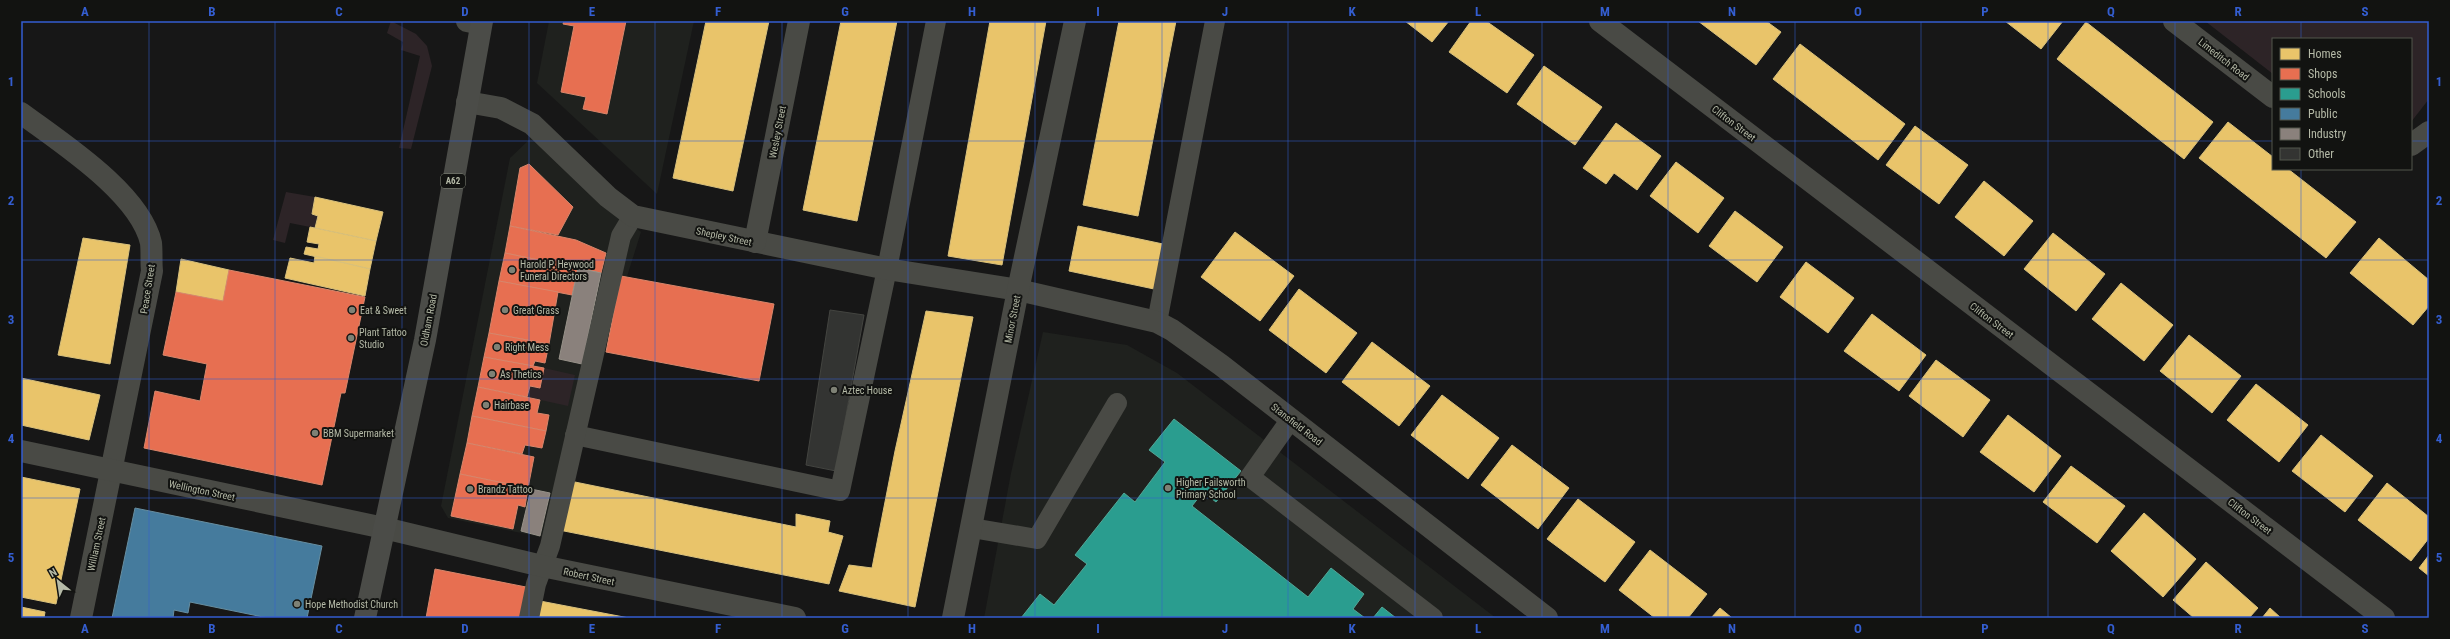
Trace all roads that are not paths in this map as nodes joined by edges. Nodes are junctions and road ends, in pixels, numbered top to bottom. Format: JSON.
{"nodes":[{"id":1,"x":799,"y":21,"type":"edge"},
{"id":2,"x":936,"y":21,"type":"edge"},
{"id":3,"x":1074,"y":21,"type":"edge"},
{"id":4,"x":1215,"y":21,"type":"edge"},
{"id":5,"x":1600,"y":21,"type":"edge"},
{"id":6,"x":2174,"y":21,"type":"edge"},
{"id":7,"x":476,"y":22,"type":"edge"},
{"id":8,"x":2272,"y":96,"type":"edge"},
{"id":9,"x":467,"y":102,"type":"junction"},
{"id":10,"x":21,"y":113,"type":"edge"},
{"id":11,"x":2429,"y":132,"type":"edge"},
{"id":12,"x":2412,"y":144,"type":"edge"},
{"id":13,"x":633,"y":216,"type":"junction"},
{"id":14,"x":755,"y":242,"type":"junction"},
{"id":15,"x":887,"y":270,"type":"junction"},
{"id":16,"x":1018,"y":290,"type":"junction"},
{"id":17,"x":1157,"y":322,"type":"junction"},
{"id":18,"x":1117,"y":403,"type":"dead end"},
{"id":19,"x":1291,"y":419,"type":"junction"},
{"id":20,"x":575,"y":435,"type":"junction"},
{"id":21,"x":21,"y":451,"type":"edge"},
{"id":22,"x":111,"y":471,"type":"junction"},
{"id":23,"x":384,"y":528,"type":"junction"},
{"id":24,"x":972,"y":528,"type":"junction"},
{"id":25,"x":542,"y":566,"type":"junction"},
{"id":26,"x":81,"y":618,"type":"edge"},
{"id":27,"x":365,"y":618,"type":"edge"},
{"id":28,"x":529,"y":618,"type":"edge"},
{"id":29,"x":795,"y":618,"type":"edge"},
{"id":30,"x":953,"y":618,"type":"edge"},
{"id":31,"x":1433,"y":618,"type":"edge"},
{"id":32,"x":1547,"y":618,"type":"edge"},
{"id":33,"x":2384,"y":618,"type":"edge"}],
"edges":[{"from":1,"to":14,"type":"street","name":"Wesley Street"},
{"from":2,"to":15,"type":"lane"},
{"from":3,"to":16,"type":"street","name":"Minor Street"},
{"from":4,"to":17,"type":"lane"},
{"from":5,"to":33,"type":"street","name":"Clifton Street"},
{"from":6,"to":8,"type":"street","name":"Limeditch Road"},
{"from":7,"to":9,"type":"highway","name":"Oldham Road","number":"A62"},
{"from":9,"to":13,"type":"street","name":"Shepley Street"},
{"from":9,"to":23,"type":"highway","name":"Oldham Road","number":"A62"},
{"from":10,"to":22,"type":"street","name":"Peace Street"},
{"from":11,"to":12,"type":"street"},
{"from":13,"to":14,"type":"street","name":"Shepley Street"},
{"from":13,"to":20,"type":"lane"},
{"from":14,"to":15,"type":"street","name":"Shepley Street"},
{"from":15,"to":16,"type":"street","name":"Shepley Street"},
{"from":15,"to":20,"type":"lane"},
{"from":16,"to":17,"type":"street","name":"Stansfield Road"},
{"from":16,"to":24,"type":"street","name":"Minor Street"},
{"from":17,"to":19,"type":"street","name":"Stansfield Road"},
{"from":18,"to":24,"type":"lane"},
{"from":19,"to":31,"type":"lane"},
{"from":19,"to":32,"type":"street","name":"Stansfield Road"},
{"from":20,"to":25,"type":"lane"},
{"from":21,"to":22,"type":"street","name":"Wellington Street"},
{"from":22,"to":23,"type":"street","name":"Wellington Street"},
{"from":22,"to":26,"type":"street","name":"William Street"},
{"from":23,"to":25,"type":"street","name":"Robert Street"},
{"from":23,"to":27,"type":"highway","name":"Oldham Road","number":"A62"},
{"from":24,"to":30,"type":"street","name":"Minor Street"},
{"from":25,"to":28,"type":"lane"},
{"from":25,"to":29,"type":"street","name":"Robert Street"}]}
